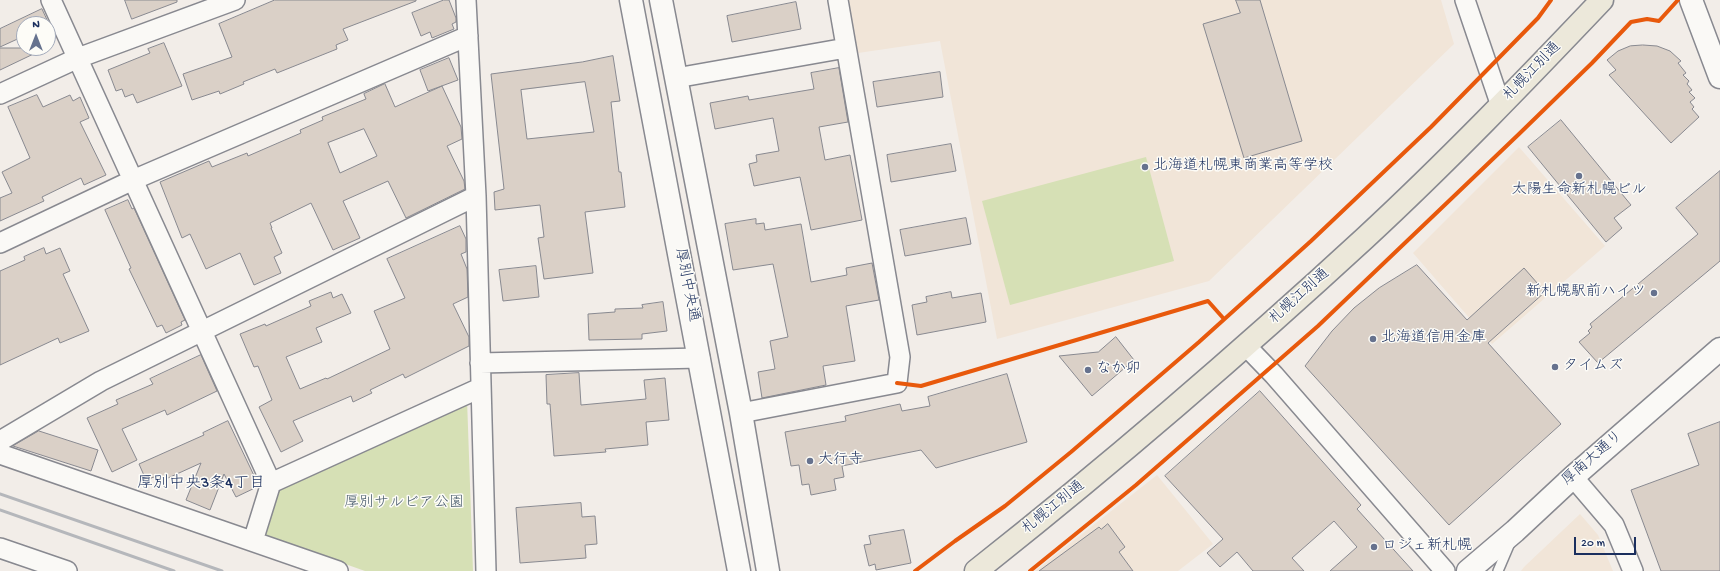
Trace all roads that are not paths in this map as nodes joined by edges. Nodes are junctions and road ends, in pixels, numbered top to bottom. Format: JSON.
{"nodes":[{"id":1,"x":51,"y":0,"type":"edge"},
{"id":2,"x":235,"y":0,"type":"edge"},
{"id":3,"x":466,"y":0,"type":"edge"},
{"id":4,"x":631,"y":0,"type":"edge"},
{"id":5,"x":661,"y":0,"type":"edge"},
{"id":6,"x":838,"y":0,"type":"edge"},
{"id":7,"x":1465,"y":0,"type":"edge"},
{"id":8,"x":1602,"y":0,"type":"edge"},
{"id":9,"x":1691,"y":0,"type":"edge"},
{"id":10,"x":468,"y":36,"type":"junction"},
{"id":11,"x":846,"y":48,"type":"junction"},
{"id":12,"x":78,"y":58,"type":"junction"},
{"id":13,"x":1720,"y":77,"type":"edge"},
{"id":14,"x":676,"y":78,"type":"junction"},
{"id":15,"x":0,"y":94,"type":"edge"},
{"id":16,"x":1501,"y":106,"type":"junction"},
{"id":17,"x":133,"y":180,"type":"junction"},
{"id":18,"x":476,"y":196,"type":"junction"},
{"id":19,"x":0,"y":243,"type":"edge"},
{"id":20,"x":204,"y":332,"type":"junction"},
{"id":21,"x":1246,"y":346,"type":"junction"},
{"id":22,"x":1720,"y":349,"type":"edge"},
{"id":23,"x":700,"y":358,"type":"junction"},
{"id":24,"x":480,"y":363,"type":"junction"},
{"id":25,"x":480,"y":388,"type":"junction"},
{"id":26,"x":741,"y":414,"type":"junction"},
{"id":27,"x":0,"y":440,"type":"edge"},
{"id":28,"x":0,"y":454,"type":"edge"},
{"id":29,"x":1573,"y":477,"type":"junction"},
{"id":30,"x":271,"y":483,"type":"junction"},
{"id":31,"x":1515,"y":531,"type":"junction"},
{"id":32,"x":253,"y":541,"type":"junction"},
{"id":33,"x":0,"y":548,"type":"edge"},
{"id":34,"x":67,"y":571,"type":"edge"},
{"id":35,"x":338,"y":571,"type":"edge"},
{"id":36,"x":486,"y":571,"type":"edge"},
{"id":37,"x":739,"y":571,"type":"edge"},
{"id":38,"x":768,"y":571,"type":"edge"},
{"id":39,"x":976,"y":571,"type":"edge"},
{"id":40,"x":1445,"y":571,"type":"edge"},
{"id":41,"x":1468,"y":571,"type":"edge"},
{"id":42,"x":1498,"y":571,"type":"edge"},
{"id":43,"x":1633,"y":571,"type":"edge"}],
"edges":[{"from":1,"to":12,"type":"street"},
{"from":2,"to":12,"type":"street"},
{"from":3,"to":10,"type":"street"},
{"from":4,"to":23,"type":"street","name":"厚別中央通"},
{"from":5,"to":14,"type":"street","name":"厚別中央通"},
{"from":6,"to":11,"type":"street"},
{"from":7,"to":16,"type":"street"},
{"from":8,"to":16,"type":"highway","name":"札幌江別通"},
{"from":9,"to":13,"type":"street"},
{"from":10,"to":17,"type":"street"},
{"from":10,"to":18,"type":"street"},
{"from":11,"to":14,"type":"street"},
{"from":11,"to":26,"type":"street"},
{"from":12,"to":15,"type":"street"},
{"from":12,"to":17,"type":"street"},
{"from":14,"to":26,"type":"street","name":"厚別中央通"},
{"from":16,"to":21,"type":"highway","name":"札幌江別通"},
{"from":17,"to":19,"type":"street"},
{"from":17,"to":20,"type":"street"},
{"from":18,"to":20,"type":"street"},
{"from":18,"to":24,"type":"street"},
{"from":20,"to":27,"type":"street"},
{"from":20,"to":30,"type":"street"},
{"from":21,"to":39,"type":"highway","name":"札幌江別通"},
{"from":21,"to":40,"type":"street"},
{"from":22,"to":29,"type":"street","name":"厚南大通り"},
{"from":23,"to":24,"type":"street"},
{"from":23,"to":37,"type":"street","name":"厚別中央通"},
{"from":24,"to":25,"type":"street"},
{"from":25,"to":30,"type":"street"},
{"from":25,"to":36,"type":"street"},
{"from":26,"to":38,"type":"street","name":"厚別中央通"},
{"from":28,"to":32,"type":"street"},
{"from":29,"to":31,"type":"street","name":"厚南大通り"},
{"from":29,"to":43,"type":"street"},
{"from":30,"to":32,"type":"street"},
{"from":31,"to":41,"type":"street","name":"厚南大通り"},
{"from":31,"to":42,"type":"lane"},
{"from":32,"to":35,"type":"street"},
{"from":33,"to":34,"type":"street"}]}
